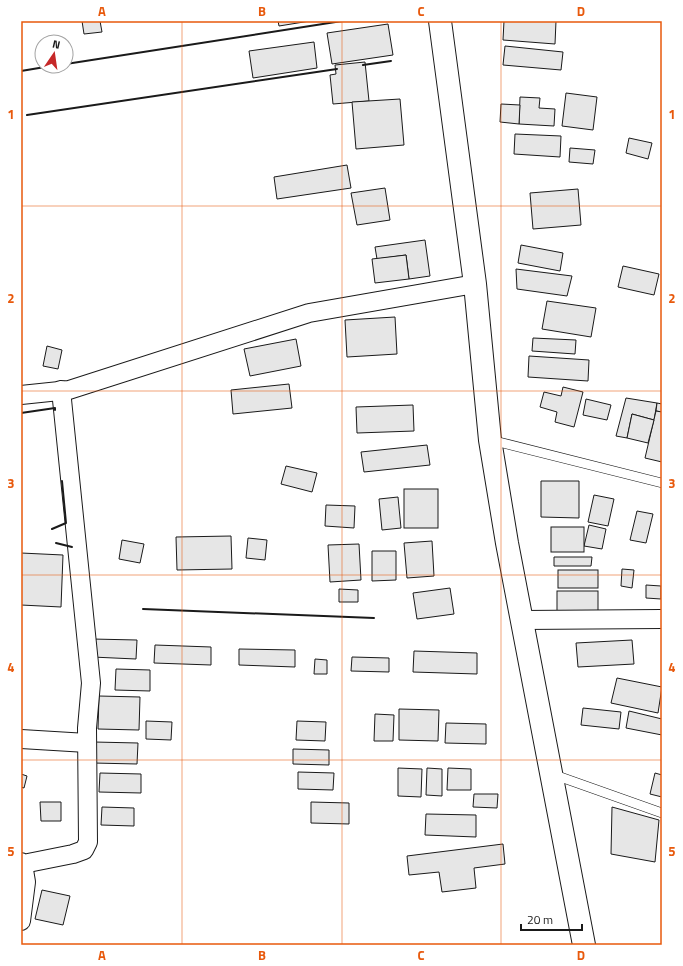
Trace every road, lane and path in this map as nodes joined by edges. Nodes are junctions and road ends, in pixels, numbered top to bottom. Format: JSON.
{"nodes":[{"id":1,"x":440,"y":21,"type":"edge"},
{"id":2,"x":475,"y":284,"type":"junction"},
{"id":3,"x":61,"y":390,"type":"junction"},
{"id":4,"x":21,"y":395,"type":"edge"},
{"id":5,"x":490,"y":440,"type":"junction"},
{"id":6,"x":662,"y":483,"type":"edge"},
{"id":7,"x":662,"y":619,"type":"edge"},
{"id":8,"x":522,"y":620,"type":"junction"},
{"id":9,"x":21,"y":739,"type":"edge"},
{"id":10,"x":87,"y":743,"type":"junction"},
{"id":11,"x":551,"y":774,"type":"junction"},
{"id":12,"x":662,"y":813,"type":"edge"},
{"id":13,"x":22,"y":863,"type":"edge"},
{"id":14,"x":21,"y":922,"type":"edge"},
{"id":15,"x":584,"y":945,"type":"edge"}],
"edges":[{"from":1,"to":2,"type":"highway"},
{"from":2,"to":3,"type":"street"},
{"from":2,"to":5,"type":"highway"},
{"from":3,"to":4,"type":"street"},
{"from":3,"to":10,"type":"street"},
{"from":5,"to":6,"type":"lane"},
{"from":5,"to":8,"type":"highway"},
{"from":7,"to":8,"type":"street"},
{"from":8,"to":11,"type":"highway"},
{"from":9,"to":10,"type":"street"},
{"from":10,"to":13,"type":"street"},
{"from":11,"to":12,"type":"lane"},
{"from":11,"to":15,"type":"highway"},
{"from":13,"to":14,"type":"street"}]}
